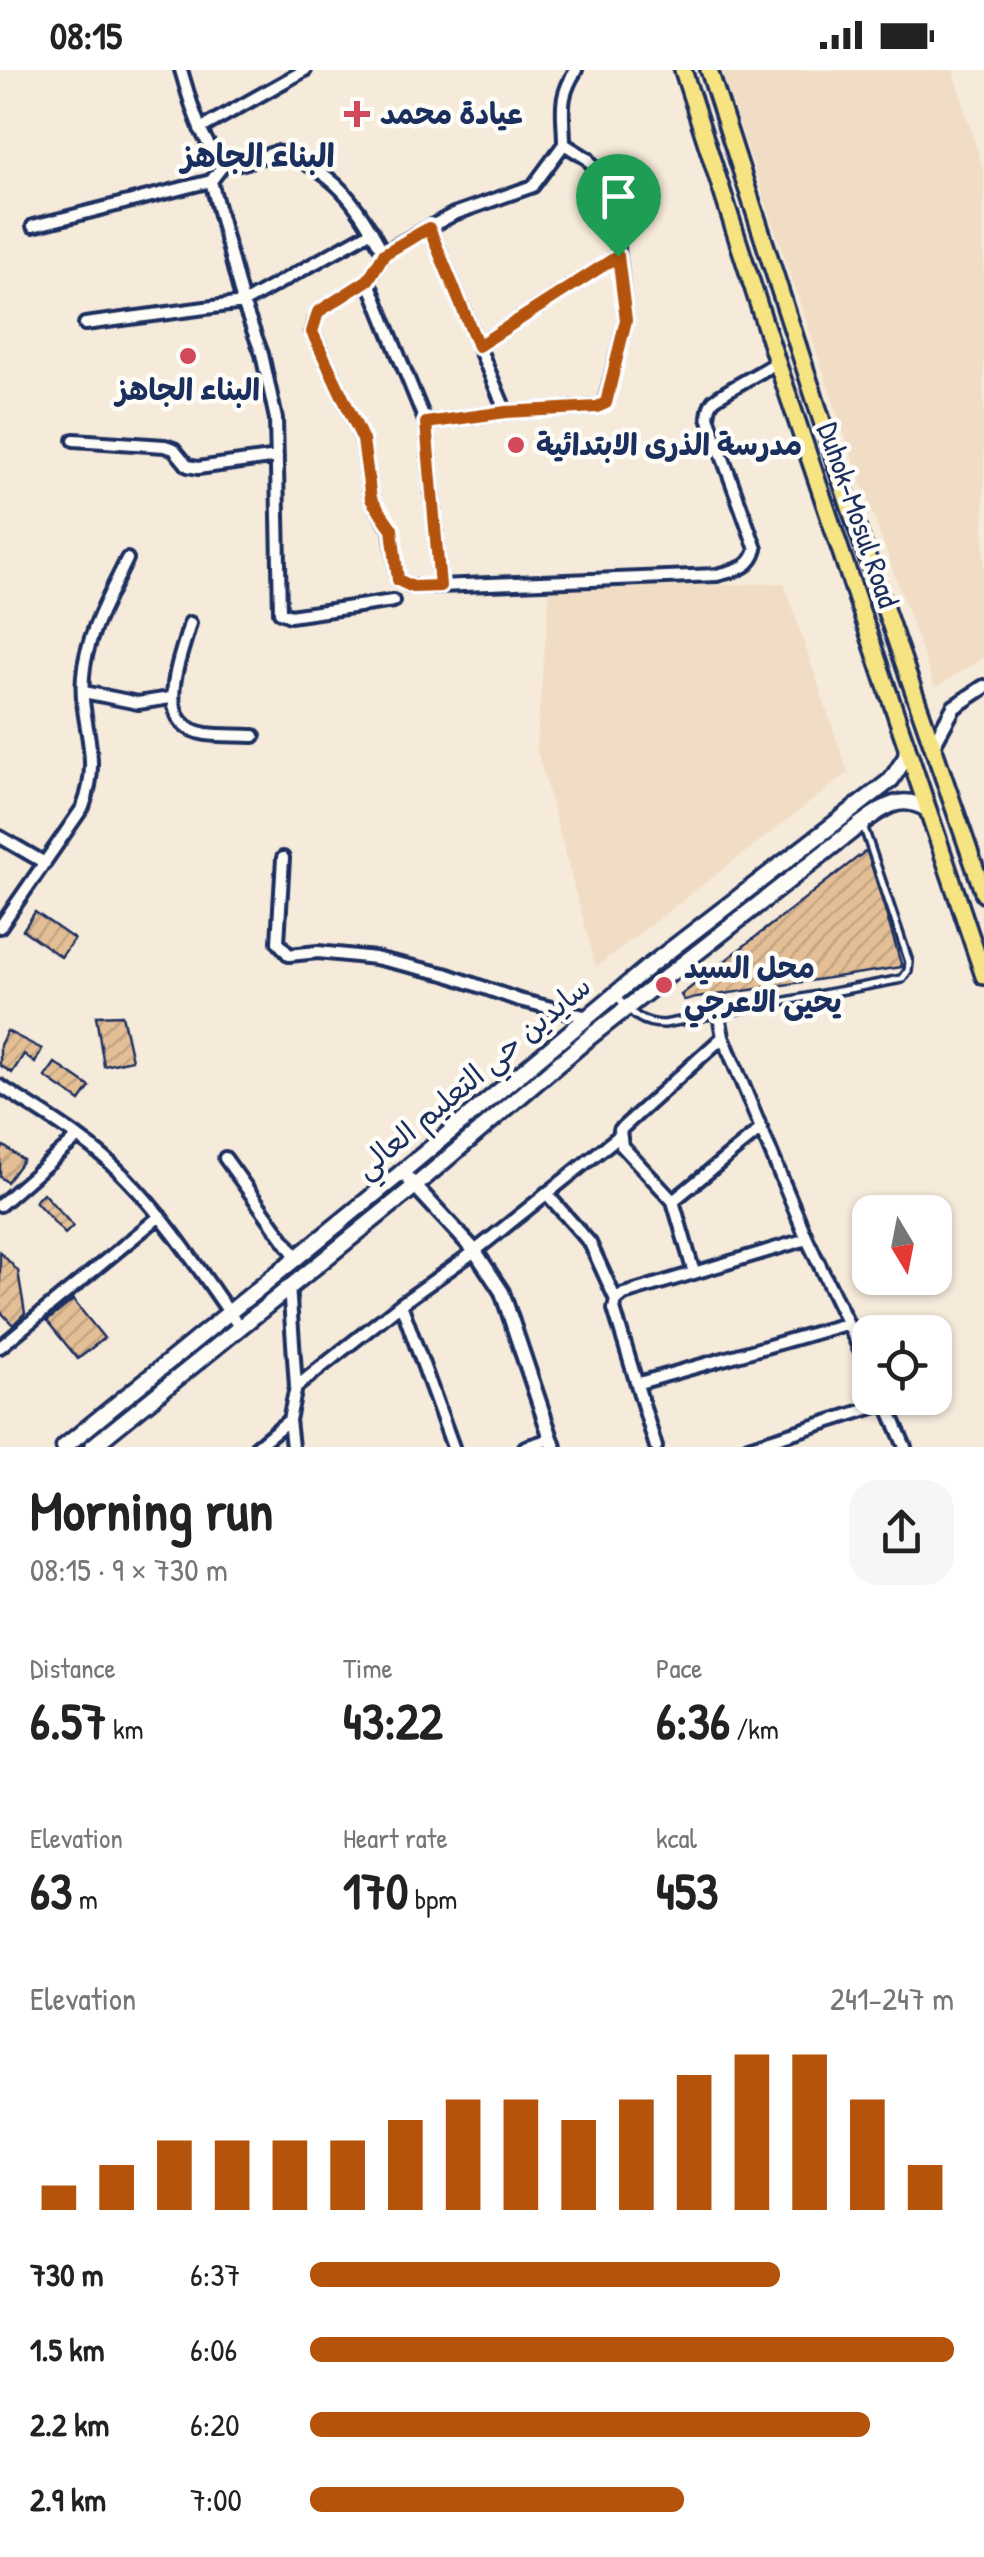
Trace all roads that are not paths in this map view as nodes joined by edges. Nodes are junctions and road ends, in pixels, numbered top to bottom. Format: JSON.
{"nodes":[{"id":1,"x":181,"y":70,"type":"edge"},
{"id":2,"x":305,"y":70,"type":"edge"},
{"id":3,"x":576,"y":70,"type":"edge"},
{"id":4,"x":683,"y":70,"type":"edge"},
{"id":5,"x":709,"y":70,"type":"edge"},
{"id":6,"x":200,"y":128,"type":"junction"},
{"id":7,"x":564,"y":144,"type":"junction"},
{"id":8,"x":225,"y":163,"type":"junction"},
{"id":9,"x":211,"y":181,"type":"junction"},
{"id":10,"x":33,"y":226,"type":"dead end"},
{"id":11,"x":429,"y":228,"type":"junction"},
{"id":12,"x":372,"y":230,"type":"junction"},
{"id":13,"x":384,"y":254,"type":"junction"},
{"id":14,"x":618,"y":256,"type":"junction"},
{"id":15,"x":368,"y":280,"type":"junction"},
{"id":16,"x":242,"y":303,"type":"junction"},
{"id":17,"x":85,"y":324,"type":"dead end"},
{"id":18,"x":478,"y":346,"type":"junction"},
{"id":19,"x":776,"y":362,"type":"junction"},
{"id":20,"x":506,"y":412,"type":"junction"},
{"id":21,"x":426,"y":423,"type":"junction"},
{"id":22,"x":74,"y":440,"type":"dead end"},
{"id":23,"x":277,"y":457,"type":"junction"},
{"id":24,"x":127,"y":560,"type":"dead end"},
{"id":25,"x":440,"y":586,"type":"junction"},
{"id":26,"x":394,"y":601,"type":"dead end"},
{"id":27,"x":190,"y":624,"type":"dead end"},
{"id":28,"x":984,"y":687,"type":"edge"},
{"id":29,"x":84,"y":692,"type":"junction"},
{"id":30,"x":170,"y":698,"type":"junction"},
{"id":31,"x":254,"y":736,"type":"dead end"},
{"id":32,"x":907,"y":744,"type":"junction"},
{"id":33,"x":933,"y":745,"type":"junction"},
{"id":34,"x":928,"y":810,"type":"junction"},
{"id":35,"x":862,"y":823,"type":"junction"},
{"id":36,"x":0,"y":836,"type":"edge"},
{"id":37,"x":283,"y":858,"type":"dead end"},
{"id":38,"x":45,"y":862,"type":"junction"},
{"id":39,"x":984,"y":894,"type":"edge"},
{"id":40,"x":0,"y":927,"type":"edge"},
{"id":41,"x":984,"y":976,"type":"edge"},
{"id":42,"x":615,"y":995,"type":"junction"},
{"id":43,"x":626,"y":1008,"type":"junction"},
{"id":44,"x":719,"y":1015,"type":"junction"},
{"id":45,"x":588,"y":1017,"type":"junction"},
{"id":46,"x":723,"y":1037,"type":"junction"},
{"id":47,"x":0,"y":1086,"type":"edge"},
{"id":48,"x":761,"y":1130,"type":"junction"},
{"id":49,"x":619,"y":1136,"type":"junction"},
{"id":50,"x":78,"y":1137,"type":"junction"},
{"id":51,"x":224,"y":1158,"type":"dead end"},
{"id":52,"x":402,"y":1172,"type":"junction"},
{"id":53,"x":415,"y":1186,"type":"junction"},
{"id":54,"x":546,"y":1193,"type":"junction"},
{"id":55,"x":673,"y":1201,"type":"junction"},
{"id":56,"x":0,"y":1205,"type":"edge"},
{"id":57,"x":160,"y":1216,"type":"junction"},
{"id":58,"x":807,"y":1239,"type":"junction"},
{"id":59,"x":475,"y":1252,"type":"junction"},
{"id":60,"x":296,"y":1258,"type":"junction"},
{"id":61,"x":694,"y":1273,"type":"junction"},
{"id":62,"x":289,"y":1285,"type":"junction"},
{"id":63,"x":616,"y":1300,"type":"junction"},
{"id":64,"x":401,"y":1304,"type":"junction"},
{"id":65,"x":230,"y":1313,"type":"junction"},
{"id":66,"x":846,"y":1324,"type":"junction"},
{"id":67,"x":240,"y":1328,"type":"junction"},
{"id":68,"x":852,"y":1336,"type":"edge"},
{"id":69,"x":0,"y":1347,"type":"edge"},
{"id":70,"x":638,"y":1383,"type":"junction"},
{"id":71,"x":296,"y":1387,"type":"junction"},
{"id":72,"x":852,"y":1411,"type":"edge"},
{"id":73,"x":892,"y":1415,"type":"edge"},
{"id":74,"x":289,"y":1420,"type":"junction"},
{"id":75,"x":552,"y":1443,"type":"edge"},
{"id":76,"x":64,"y":1447,"type":"edge"},
{"id":77,"x":92,"y":1447,"type":"edge"},
{"id":78,"x":256,"y":1447,"type":"edge"},
{"id":79,"x":292,"y":1447,"type":"edge"},
{"id":80,"x":453,"y":1447,"type":"edge"},
{"id":81,"x":525,"y":1447,"type":"edge"},
{"id":82,"x":656,"y":1447,"type":"edge"},
{"id":83,"x":748,"y":1447,"type":"edge"},
{"id":84,"x":906,"y":1447,"type":"edge"}],
"edges":[{"from":1,"to":6,"type":"street"},
{"from":2,"to":6,"type":"street"},
{"from":3,"to":7,"type":"street"},
{"from":4,"to":19,"type":"highway","name":"Duhok-Mosul Road"},
{"from":5,"to":33,"type":"highway","name":"Duhok-Mosul Road"},
{"from":6,"to":8,"type":"street"},
{"from":7,"to":11,"type":"street"},
{"from":7,"to":14,"type":"street"},
{"from":8,"to":9,"type":"street"},
{"from":8,"to":12,"type":"street"},
{"from":9,"to":10,"type":"street"},
{"from":9,"to":16,"type":"street"},
{"from":11,"to":13,"type":"street"},
{"from":11,"to":18,"type":"street"},
{"from":12,"to":13,"type":"street"},
{"from":12,"to":16,"type":"street"},
{"from":13,"to":15,"type":"street"},
{"from":14,"to":18,"type":"street"},
{"from":14,"to":20,"type":"street"},
{"from":15,"to":21,"type":"street"},
{"from":15,"to":25,"type":"street"},
{"from":16,"to":17,"type":"street"},
{"from":16,"to":23,"type":"street"},
{"from":18,"to":20,"type":"street"},
{"from":19,"to":25,"type":"street"},
{"from":19,"to":32,"type":"highway","name":"Duhok-Mosul Road"},
{"from":20,"to":21,"type":"street"},
{"from":21,"to":25,"type":"street"},
{"from":22,"to":23,"type":"street"},
{"from":23,"to":26,"type":"street"},
{"from":24,"to":29,"type":"street"},
{"from":27,"to":30,"type":"street"},
{"from":28,"to":33,"type":"street"},
{"from":29,"to":30,"type":"street"},
{"from":29,"to":38,"type":"street"},
{"from":30,"to":31,"type":"street"},
{"from":32,"to":34,"type":"highway","name":"Duhok-Mosul Road"},
{"from":32,"to":42,"type":"main road","name":"سايدين حي التعليم العالي"},
{"from":33,"to":39,"type":"highway","name":"Duhok-Mosul Road"},
{"from":34,"to":35,"type":"main road","name":"سايدين حي التعليم العالي"},
{"from":34,"to":41,"type":"highway","name":"Duhok-Mosul Road"},
{"from":35,"to":43,"type":"main road","name":"سايدين حي التعليم العالي"},
{"from":35,"to":44,"type":"lane"},
{"from":36,"to":38,"type":"street"},
{"from":37,"to":45,"type":"street"},
{"from":38,"to":40,"type":"street"},
{"from":42,"to":43,"type":"lane"},
{"from":42,"to":45,"type":"main road","name":"سايدين حي التعليم العالي"},
{"from":43,"to":44,"type":"lane"},
{"from":43,"to":53,"type":"main road","name":"سايدين حي التعليم العالي"},
{"from":44,"to":46,"type":"street"},
{"from":45,"to":52,"type":"main road","name":"سايدين حي التعليم العالي"},
{"from":46,"to":48,"type":"street"},
{"from":46,"to":49,"type":"street"},
{"from":47,"to":50,"type":"street"},
{"from":48,"to":55,"type":"street"},
{"from":48,"to":58,"type":"street"},
{"from":49,"to":54,"type":"street"},
{"from":49,"to":55,"type":"street"},
{"from":50,"to":56,"type":"street"},
{"from":50,"to":57,"type":"street"},
{"from":51,"to":60,"type":"street"},
{"from":52,"to":53,"type":"street"},
{"from":52,"to":60,"type":"main road","name":"سايدين حي التعليم العالي"},
{"from":53,"to":59,"type":"street"},
{"from":53,"to":62,"type":"main road","name":"سايدين حي التعليم العالي"},
{"from":54,"to":59,"type":"street"},
{"from":54,"to":63,"type":"street"},
{"from":55,"to":61,"type":"street"},
{"from":57,"to":65,"type":"street"},
{"from":57,"to":69,"type":"street"},
{"from":58,"to":61,"type":"street"},
{"from":58,"to":66,"type":"street"},
{"from":59,"to":64,"type":"street"},
{"from":59,"to":75,"type":"street"},
{"from":60,"to":65,"type":"main road","name":"سايدين حي التعليم العالي"},
{"from":61,"to":63,"type":"street"},
{"from":62,"to":67,"type":"main road","name":"سايدين حي التعليم العالي"},
{"from":62,"to":71,"type":"street"},
{"from":63,"to":70,"type":"street"},
{"from":64,"to":71,"type":"street"},
{"from":64,"to":80,"type":"street"},
{"from":65,"to":67,"type":"street"},
{"from":65,"to":76,"type":"main road","name":"سايدين حي التعليم العالي"},
{"from":66,"to":68,"type":"street"},
{"from":66,"to":70,"type":"street"},
{"from":67,"to":77,"type":"main road","name":"سايدين حي التعليم العالي"},
{"from":70,"to":82,"type":"street"},
{"from":71,"to":74,"type":"street"},
{"from":72,"to":83,"type":"street"},
{"from":73,"to":84,"type":"street"},
{"from":74,"to":78,"type":"street"},
{"from":74,"to":79,"type":"street"},
{"from":75,"to":81,"type":"street"}]}
